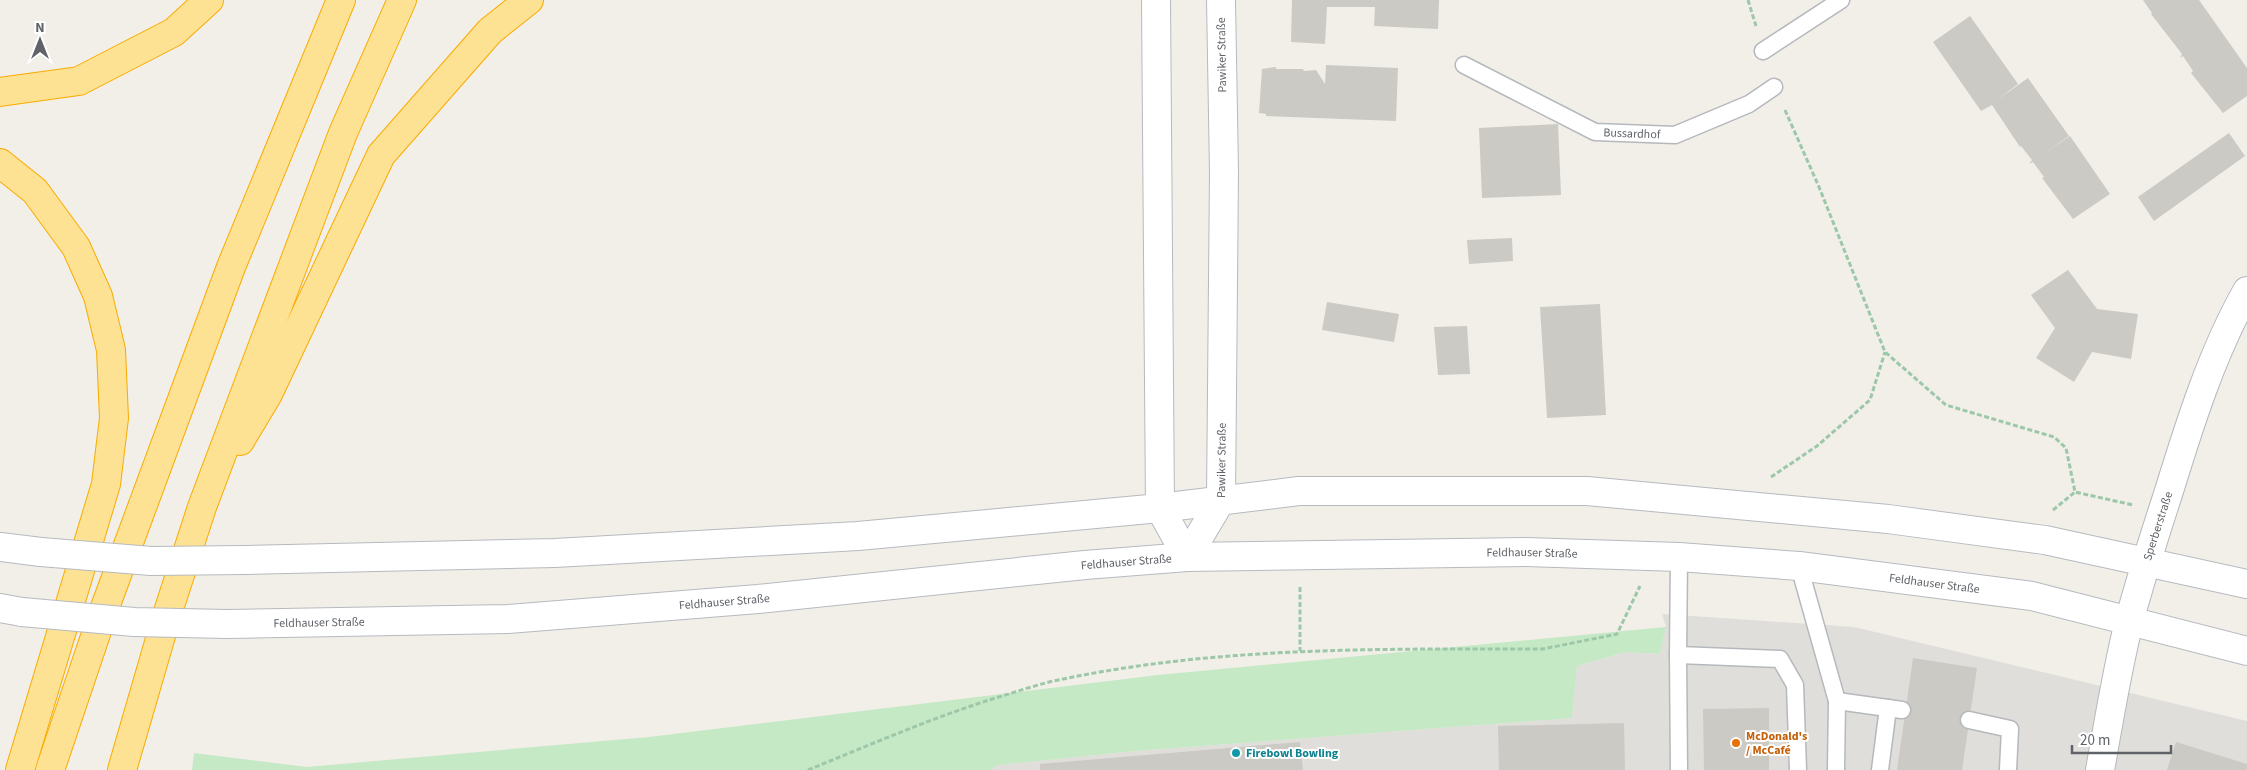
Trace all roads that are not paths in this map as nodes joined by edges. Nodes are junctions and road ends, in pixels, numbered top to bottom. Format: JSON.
{"nodes":[{"id":1,"x":209,"y":0,"type":"edge"},
{"id":2,"x":341,"y":0,"type":"edge"},
{"id":3,"x":402,"y":0,"type":"edge"},
{"id":4,"x":529,"y":0,"type":"edge"},
{"id":5,"x":1156,"y":0,"type":"edge"},
{"id":6,"x":1221,"y":0,"type":"edge"},
{"id":7,"x":1841,"y":0,"type":"edge"},
{"id":8,"x":1764,"y":51,"type":"road end"},
{"id":9,"x":1464,"y":65,"type":"dead end"},
{"id":10,"x":1774,"y":87,"type":"road end"},
{"id":11,"x":0,"y":92,"type":"edge"},
{"id":12,"x":0,"y":163,"type":"edge"},
{"id":13,"x":2247,"y":290,"type":"edge"},
{"id":14,"x":1221,"y":500,"type":"junction"},
{"id":15,"x":202,"y":506,"type":"junction"},
{"id":16,"x":1160,"y":508,"type":"junction"},
{"id":17,"x":0,"y":547,"type":"edge"},
{"id":18,"x":1187,"y":557,"type":"junction"},
{"id":19,"x":1667,"y":557,"type":"junction"},
{"id":20,"x":2147,"y":561,"type":"junction"},
{"id":21,"x":1799,"y":566,"type":"junction"},
{"id":22,"x":2247,"y":584,"type":"edge"},
{"id":23,"x":11,"y":610,"type":"edge"},
{"id":24,"x":2130,"y":621,"type":"junction"},
{"id":25,"x":2247,"y":651,"type":"edge"},
{"id":26,"x":1678,"y":656,"type":"junction"},
{"id":27,"x":1837,"y":700,"type":"junction"},
{"id":28,"x":1969,"y":720,"type":"dead end"},
{"id":29,"x":20,"y":770,"type":"edge"},
{"id":30,"x":50,"y":770,"type":"edge"},
{"id":31,"x":122,"y":770,"type":"edge"},
{"id":32,"x":1679,"y":770,"type":"edge"},
{"id":33,"x":1798,"y":770,"type":"edge"},
{"id":34,"x":1836,"y":770,"type":"edge"},
{"id":35,"x":1880,"y":770,"type":"edge"},
{"id":36,"x":2008,"y":770,"type":"edge"},
{"id":37,"x":2100,"y":770,"type":"edge"}],
"edges":[{"from":1,"to":11,"type":"highway"},
{"from":2,"to":30,"type":"highway"},
{"from":3,"to":15,"type":"highway"},
{"from":4,"to":15,"type":"highway"},
{"from":5,"to":16,"type":"main road"},
{"from":6,"to":14,"type":"main road","name":"Pawiker Straße"},
{"from":7,"to":8,"type":"lane"},
{"from":9,"to":10,"type":"lane","name":"Bussardhof"},
{"from":12,"to":29,"type":"highway"},
{"from":13,"to":20,"type":"main road","name":"Sperberstraße"},
{"from":14,"to":16,"type":"main road"},
{"from":14,"to":18,"type":"main road","name":"Pawiker Straße"},
{"from":14,"to":20,"type":"main road"},
{"from":15,"to":31,"type":"highway"},
{"from":16,"to":17,"type":"main road","bridge":true},
{"from":16,"to":18,"type":"main road"},
{"from":18,"to":19,"type":"main road","name":"Feldhauser Straße"},
{"from":18,"to":23,"type":"main road","name":"Feldhauser Straße","bridge":true},
{"from":19,"to":21,"type":"main road","name":"Feldhauser Straße"},
{"from":19,"to":26,"type":"lane"},
{"from":20,"to":22,"type":"main road"},
{"from":20,"to":24,"type":"main road","name":"Sperberstraße"},
{"from":21,"to":24,"type":"main road","name":"Feldhauser Straße"},
{"from":21,"to":27,"type":"lane"},
{"from":24,"to":25,"type":"main road","name":"Feldhauser Straße"},
{"from":24,"to":37,"type":"main road","name":"Sperberstraße"},
{"from":26,"to":32,"type":"lane"},
{"from":26,"to":33,"type":"lane"},
{"from":27,"to":34,"type":"lane"},
{"from":27,"to":35,"type":"lane"},
{"from":28,"to":36,"type":"lane"}]}
